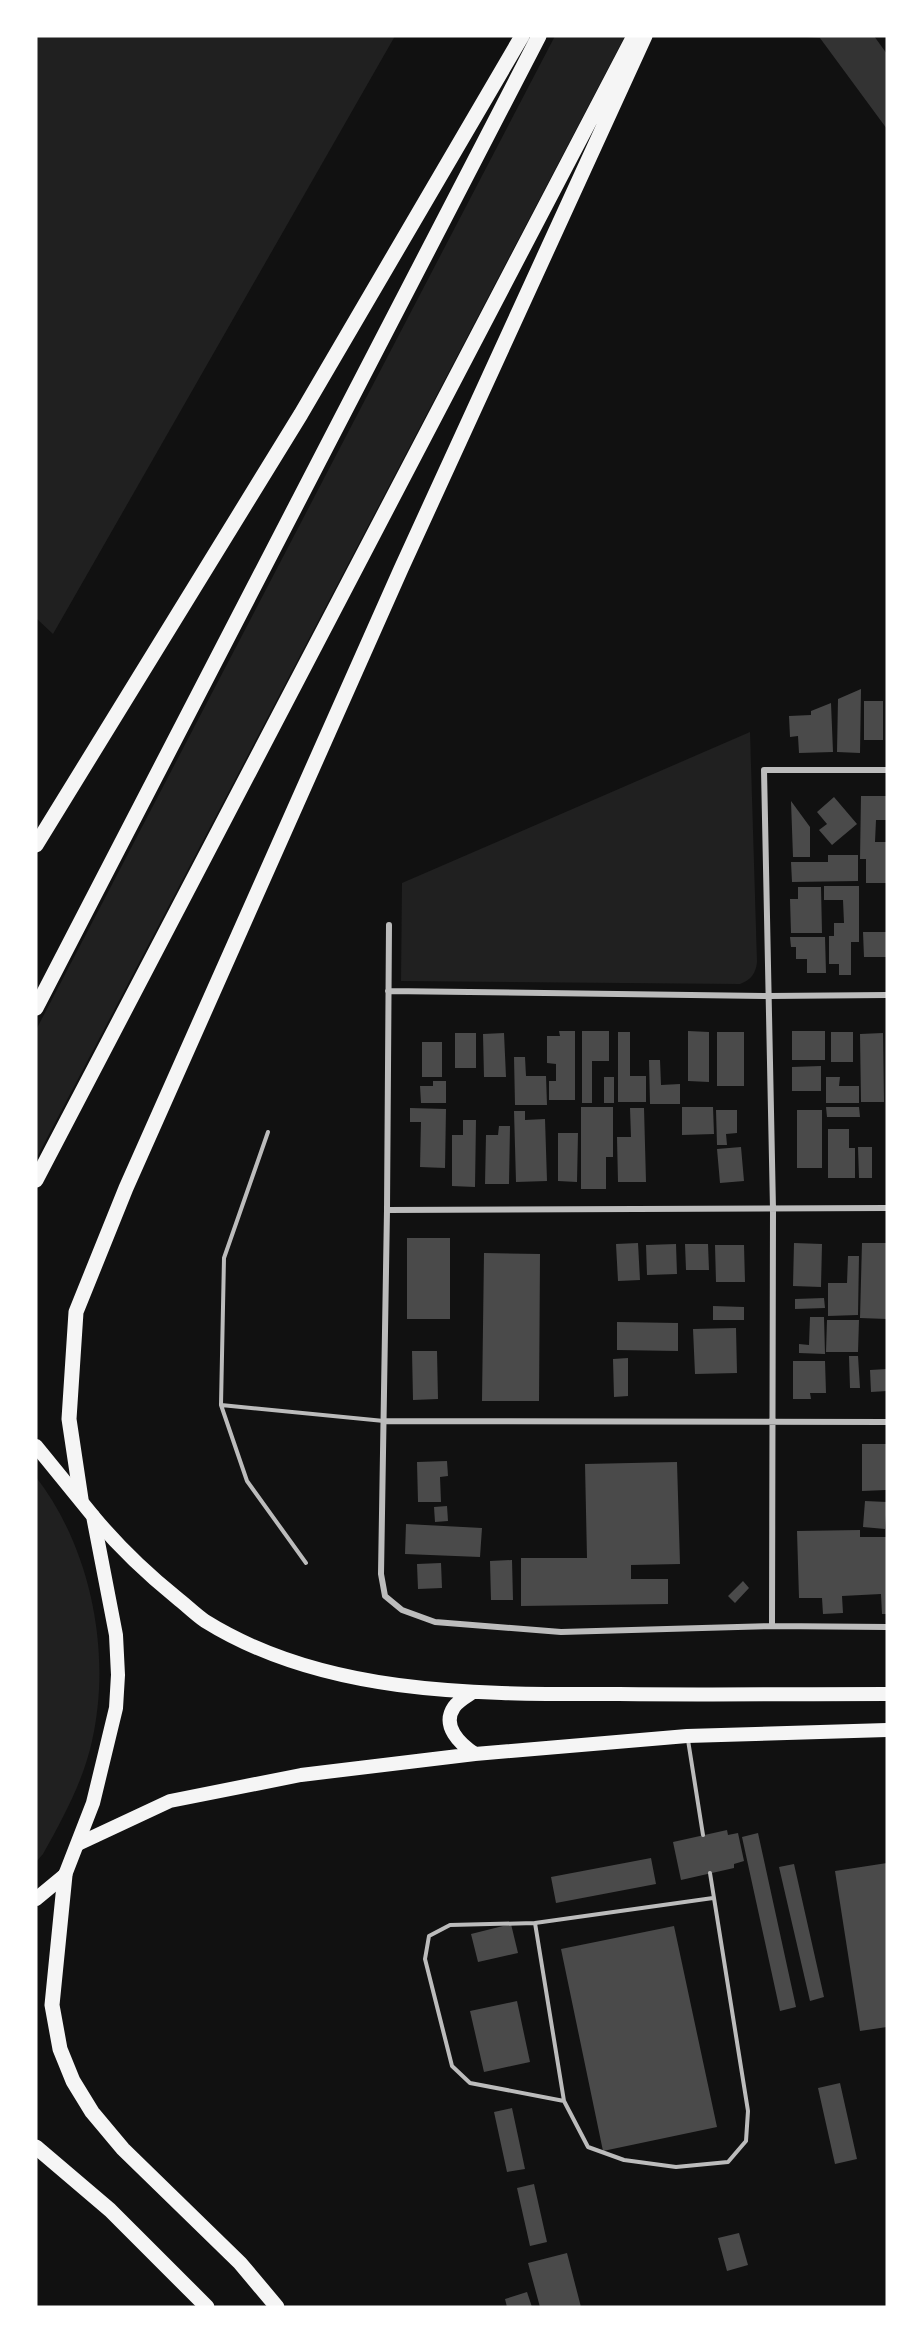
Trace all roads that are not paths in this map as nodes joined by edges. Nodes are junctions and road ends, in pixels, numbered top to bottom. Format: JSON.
{"nodes":[{"id":1,"x":522,"y":36,"type":"edge"},
{"id":2,"x":539,"y":36,"type":"edge"},
{"id":3,"x":634,"y":36,"type":"edge"},
{"id":4,"x":645,"y":36,"type":"edge"},
{"id":5,"x":887,"y":770,"type":"edge"},
{"id":6,"x":36,"y":845,"type":"edge"},
{"id":7,"x":388,"y":925,"type":"dead end"},
{"id":8,"x":388,"y":991,"type":"junction"},
{"id":9,"x":887,"y":995,"type":"edge"},
{"id":10,"x":769,"y":996,"type":"junction"},
{"id":11,"x":36,"y":1008,"type":"edge"},
{"id":12,"x":268,"y":1132,"type":"dead end"},
{"id":13,"x":36,"y":1180,"type":"edge"},
{"id":14,"x":887,"y":1208,"type":"edge"},
{"id":15,"x":773,"y":1209,"type":"junction"},
{"id":16,"x":387,"y":1210,"type":"junction"},
{"id":17,"x":222,"y":1405,"type":"junction"},
{"id":18,"x":384,"y":1421,"type":"junction"},
{"id":19,"x":887,"y":1422,"type":"edge"},
{"id":20,"x":774,"y":1423,"type":"junction"},
{"id":21,"x":36,"y":1446,"type":"edge"},
{"id":22,"x":81,"y":1499,"type":"junction"},
{"id":23,"x":93,"y":1516,"type":"junction"},
{"id":24,"x":306,"y":1563,"type":"dead end"},
{"id":25,"x":772,"y":1626,"type":"junction"},
{"id":26,"x":887,"y":1627,"type":"edge"},
{"id":27,"x":473,"y":1692,"type":"junction"},
{"id":28,"x":887,"y":1694,"type":"edge"},
{"id":29,"x":887,"y":1730,"type":"edge"},
{"id":30,"x":687,"y":1736,"type":"junction"},
{"id":31,"x":476,"y":1754,"type":"junction"},
{"id":32,"x":703,"y":1835,"type":"dead end"},
{"id":33,"x":78,"y":1844,"type":"junction"},
{"id":34,"x":710,"y":1873,"type":"dead end"},
{"id":35,"x":65,"y":1875,"type":"junction"},
{"id":36,"x":713,"y":1898,"type":"junction"},
{"id":37,"x":36,"y":1899,"type":"edge"},
{"id":38,"x":535,"y":1923,"type":"junction"},
{"id":39,"x":564,"y":2101,"type":"junction"},
{"id":40,"x":36,"y":2147,"type":"edge"},
{"id":41,"x":207,"y":2307,"type":"edge"},
{"id":42,"x":277,"y":2307,"type":"edge"}],
"edges":[{"from":1,"to":6,"type":"highway"},
{"from":2,"to":11,"type":"highway"},
{"from":3,"to":13,"type":"highway"},
{"from":4,"to":22,"type":"highway"},
{"from":5,"to":10,"type":"street"},
{"from":7,"to":8,"type":"street"},
{"from":8,"to":10,"type":"street"},
{"from":8,"to":16,"type":"street"},
{"from":9,"to":10,"type":"street"},
{"from":10,"to":15,"type":"street"},
{"from":12,"to":17,"type":"lane"},
{"from":14,"to":15,"type":"street"},
{"from":15,"to":16,"type":"street"},
{"from":15,"to":20,"type":"street"},
{"from":16,"to":18,"type":"street"},
{"from":17,"to":18,"type":"lane"},
{"from":17,"to":24,"type":"lane"},
{"from":18,"to":20,"type":"street"},
{"from":18,"to":25,"type":"street"},
{"from":19,"to":20,"type":"street"},
{"from":20,"to":25,"type":"street"},
{"from":21,"to":22,"type":"main road"},
{"from":22,"to":23,"type":"main road"},
{"from":23,"to":27,"type":"main road"},
{"from":23,"to":33,"type":"main road"},
{"from":25,"to":26,"type":"street"},
{"from":27,"to":28,"type":"main road"},
{"from":27,"to":31,"type":"main road"},
{"from":29,"to":30,"type":"main road"},
{"from":30,"to":31,"type":"main road"},
{"from":30,"to":32,"type":"lane"},
{"from":31,"to":33,"type":"main road"},
{"from":33,"to":35,"type":"main road"},
{"from":34,"to":36,"type":"lane"},
{"from":35,"to":37,"type":"main road"},
{"from":35,"to":42,"type":"highway"},
{"from":36,"to":38,"type":"lane"},
{"from":36,"to":39,"type":"lane"},
{"from":38,"to":39,"type":"lane"},
{"from":38,"to":39,"type":"lane"},
{"from":40,"to":41,"type":"highway"}]}
